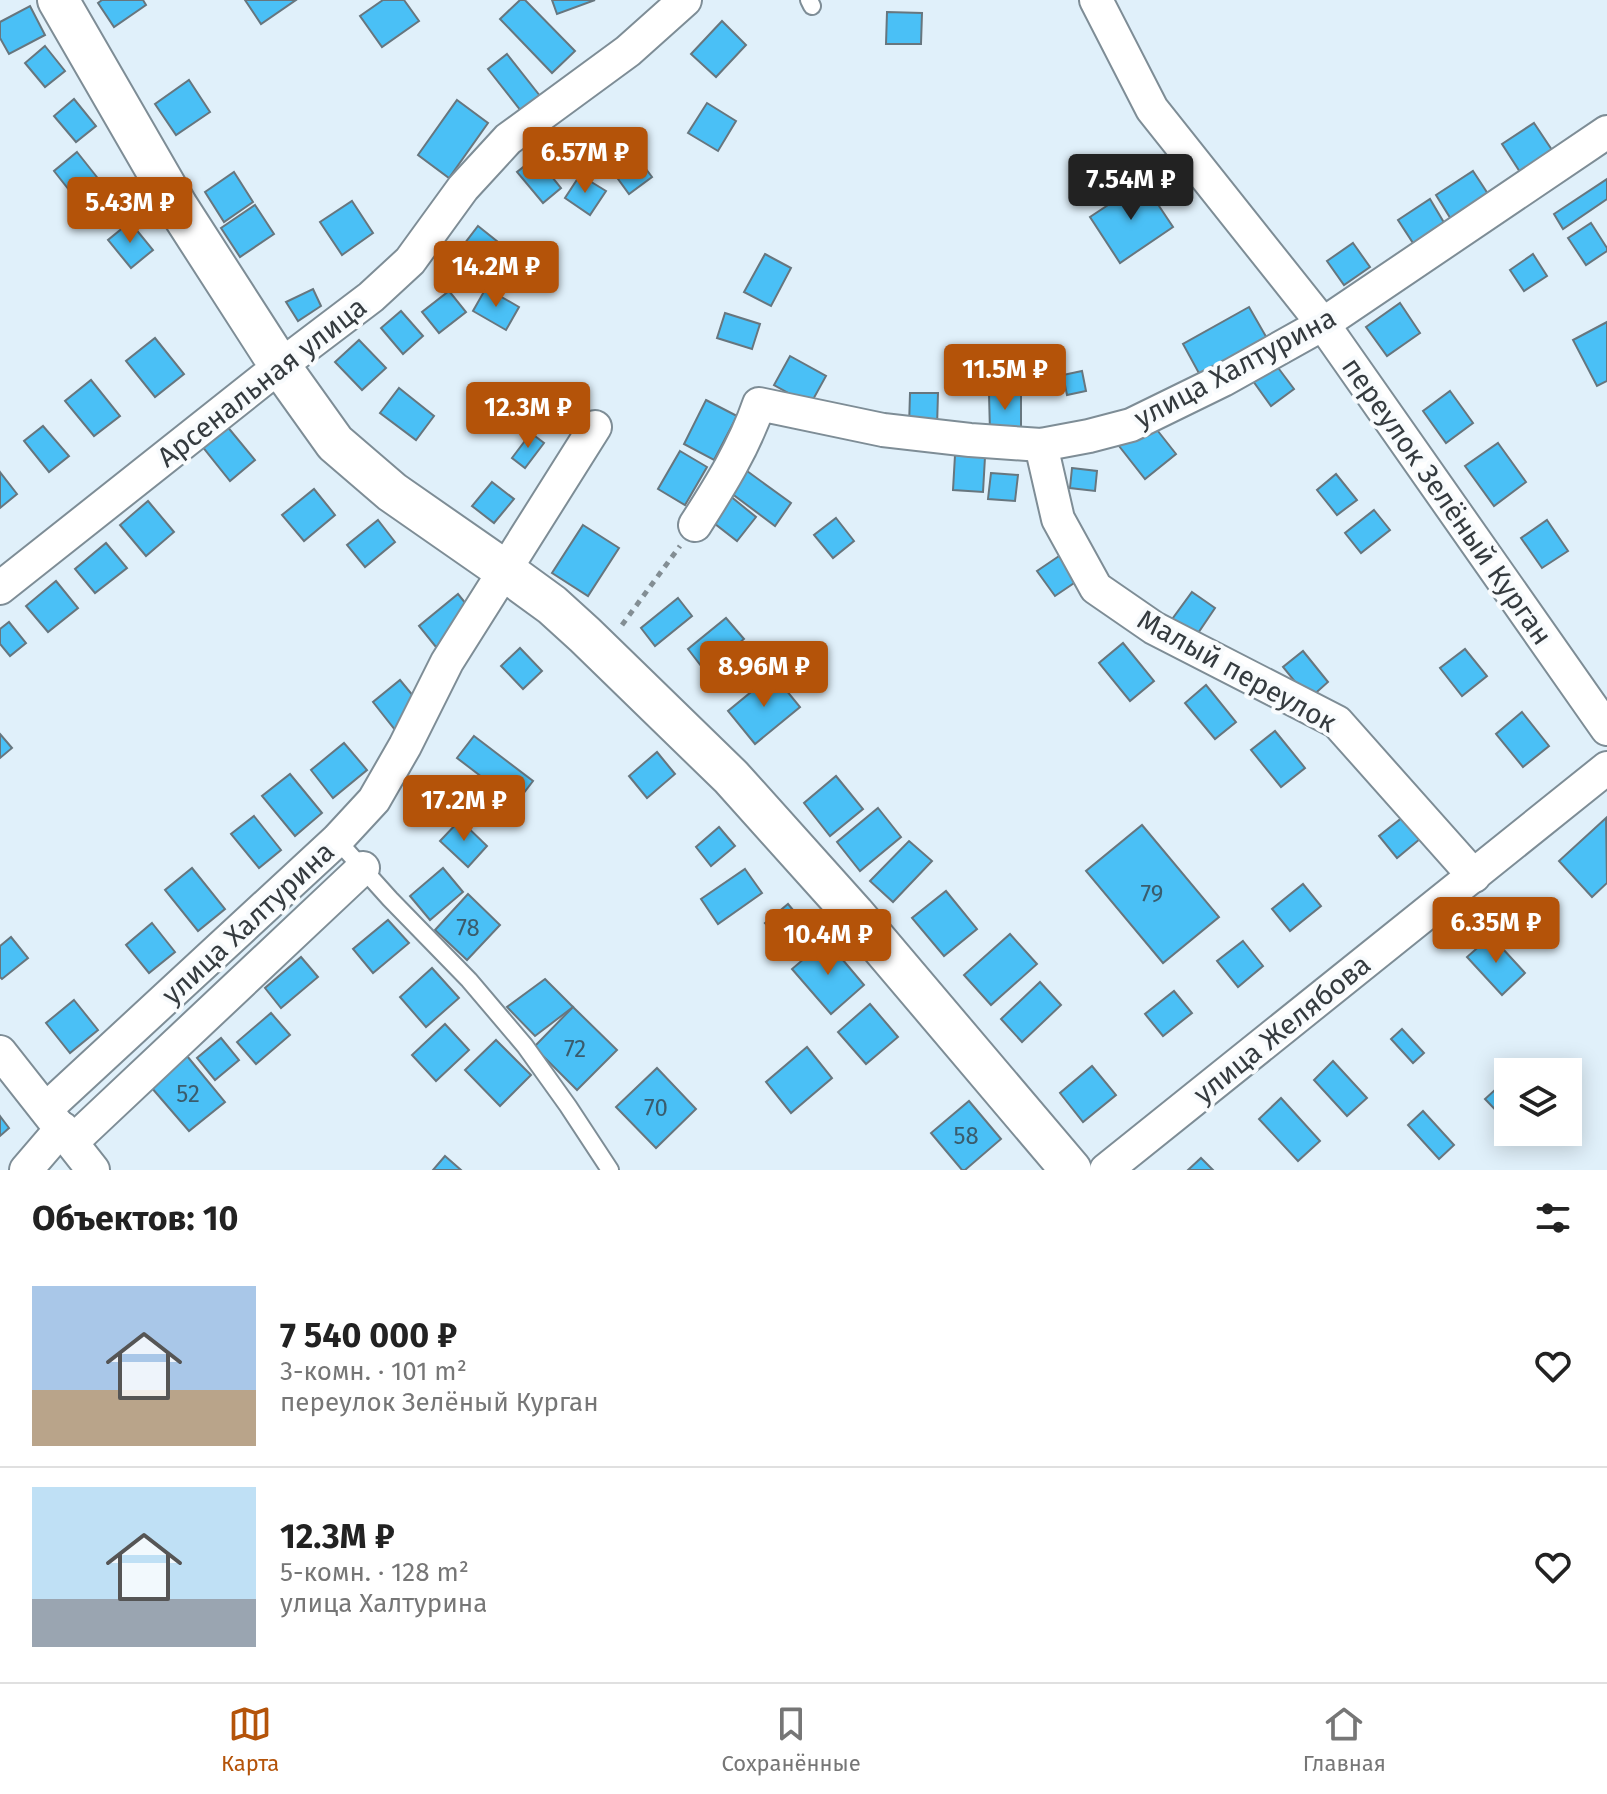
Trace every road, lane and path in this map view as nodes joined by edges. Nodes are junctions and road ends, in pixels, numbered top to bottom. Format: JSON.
{"nodes":[{"id":1,"x":58,"y":0,"type":"edge"},
{"id":2,"x":685,"y":0,"type":"edge"},
{"id":3,"x":1096,"y":0,"type":"edge"},
{"id":4,"x":1607,"y":132,"type":"edge"},
{"id":5,"x":1323,"y":324,"type":"junction"},
{"id":6,"x":280,"y":366,"type":"junction"},
{"id":7,"x":595,"y":427,"type":"dead end"},
{"id":8,"x":1041,"y":445,"type":"junction"},
{"id":9,"x":695,"y":525,"type":"joint"},
{"id":10,"x":504,"y":570,"type":"junction"},
{"id":11,"x":0,"y":588,"type":"edge"},
{"id":12,"x":602,"y":652,"type":"junction"},
{"id":13,"x":1607,"y":729,"type":"edge"},
{"id":14,"x":1607,"y":768,"type":"edge"},
{"id":15,"x":337,"y":840,"type":"junction"},
{"id":16,"x":363,"y":868,"type":"junction"},
{"id":17,"x":1474,"y":876,"type":"junction"},
{"id":18,"x":0,"y":1052,"type":"edge"},
{"id":19,"x":60,"y":1126,"type":"junction"},
{"id":20,"x":26,"y":1170,"type":"edge"},
{"id":21,"x":93,"y":1170,"type":"edge"},
{"id":22,"x":610,"y":1170,"type":"edge"},
{"id":23,"x":1071,"y":1170,"type":"edge"},
{"id":24,"x":1106,"y":1170,"type":"edge"}],
"edges":[{"from":1,"to":6,"type":"street"},
{"from":2,"to":6,"type":"street","name":"Арсенальная улица"},
{"from":3,"to":5,"type":"street","name":"переулок Зелёный Курган"},
{"from":4,"to":5,"type":"street","name":"улица Халтурина"},
{"from":5,"to":8,"type":"street","name":"улица Халтурина"},
{"from":5,"to":13,"type":"street","name":"переулок Зелёный Курган"},
{"from":6,"to":10,"type":"street"},
{"from":6,"to":11,"type":"street","name":"Арсенальная улица"},
{"from":7,"to":10,"type":"street","name":"улица Халтурина"},
{"from":8,"to":9,"type":"street","name":"улица Халтурина"},
{"from":8,"to":17,"type":"street","name":"Малый переулок"},
{"from":9,"to":12,"type":"path"},
{"from":10,"to":12,"type":"street"},
{"from":10,"to":15,"type":"street","name":"улица Халтурина"},
{"from":12,"to":23,"type":"street"},
{"from":14,"to":17,"type":"street","name":"улица Желябова"},
{"from":15,"to":16,"type":"lane"},
{"from":15,"to":19,"type":"street","name":"улица Халтурина"},
{"from":16,"to":19,"type":"street"},
{"from":16,"to":22,"type":"lane"},
{"from":17,"to":24,"type":"street","name":"улица Желябова"},
{"from":18,"to":19,"type":"street"},
{"from":19,"to":20,"type":"street","name":"улица Халтурина"},
{"from":19,"to":21,"type":"street"}]}
